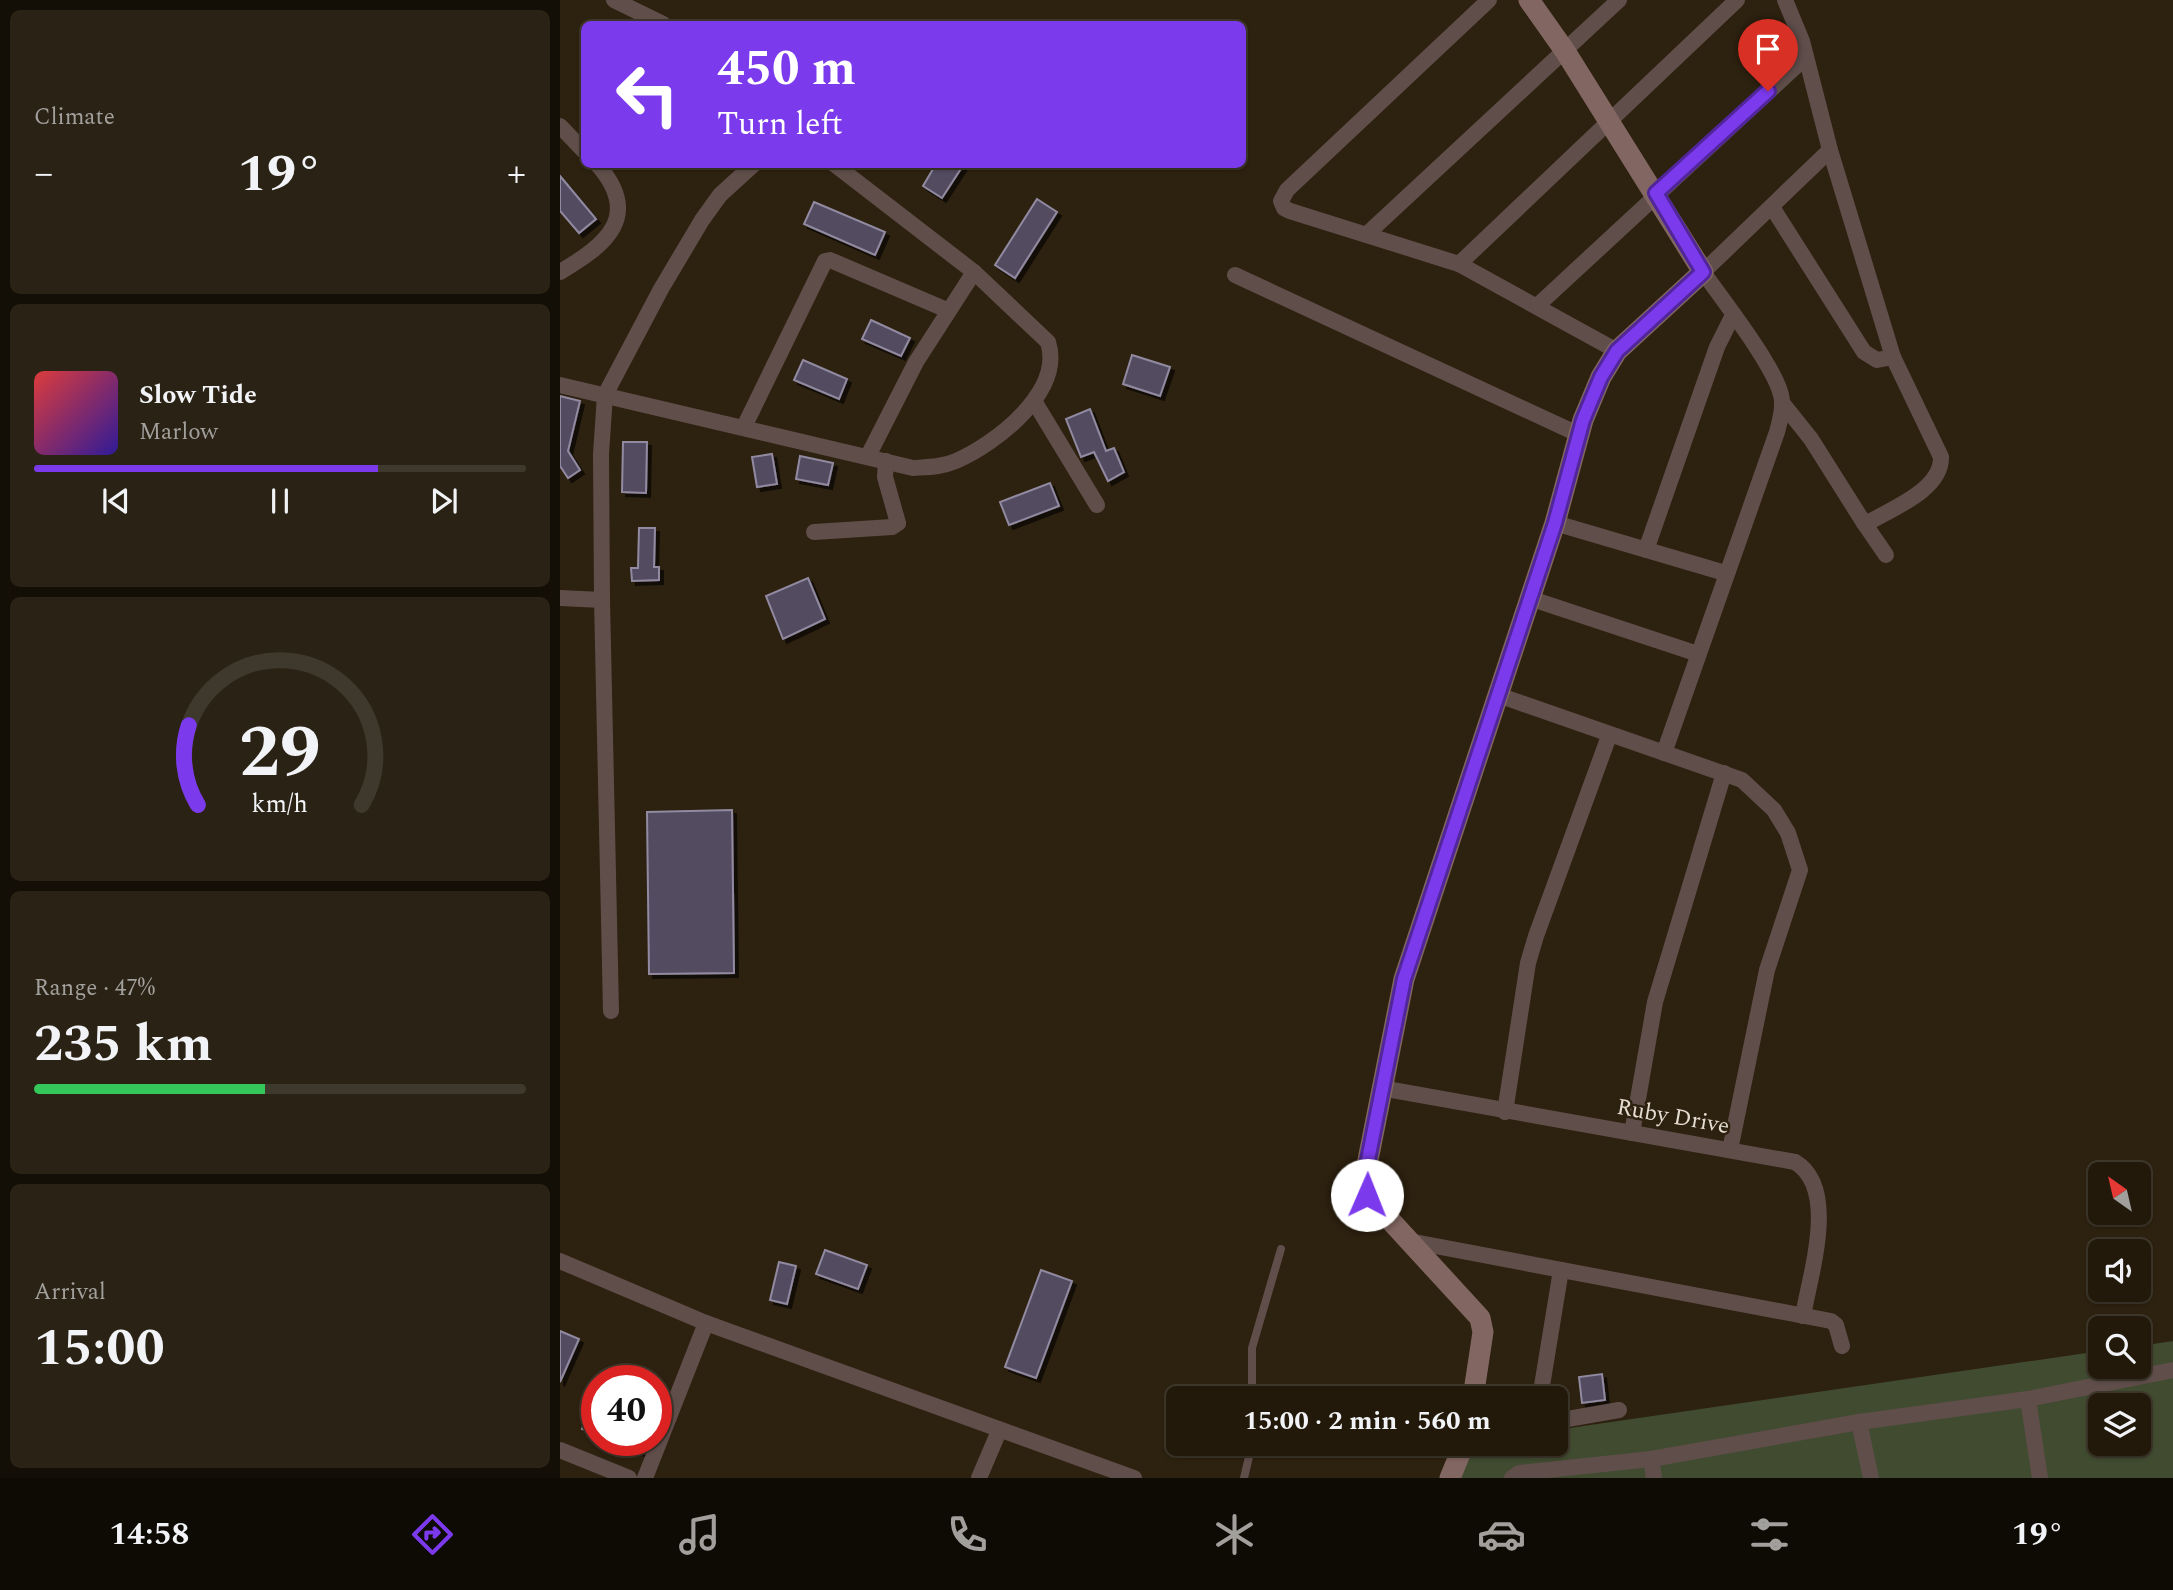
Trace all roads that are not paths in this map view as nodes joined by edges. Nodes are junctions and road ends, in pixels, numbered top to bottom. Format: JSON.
{"nodes":[{"id":1,"x":614,"y":0,"type":"edge"},
{"id":2,"x":1489,"y":0,"type":"edge"},
{"id":3,"x":1529,"y":0,"type":"edge"},
{"id":4,"x":1619,"y":0,"type":"edge"},
{"id":5,"x":1737,"y":0,"type":"edge"},
{"id":6,"x":1785,"y":0,"type":"edge"},
{"id":7,"x":658,"y":21,"type":"edge"},
{"id":8,"x":1565,"y":51,"type":"junction"},
{"id":9,"x":1806,"y":57,"type":"junction"},
{"id":10,"x":1608,"y":121,"type":"junction"},
{"id":11,"x":560,"y":126,"type":"edge"},
{"id":12,"x":581,"y":148,"type":"edge"},
{"id":13,"x":1830,"y":150,"type":"junction"},
{"id":14,"x":600,"y":168,"type":"edge"},
{"id":15,"x":750,"y":168,"type":"edge"},
{"id":16,"x":839,"y":168,"type":"edge"},
{"id":17,"x":1656,"y":193,"type":"junction"},
{"id":18,"x":1772,"y":207,"type":"junction"},
{"id":19,"x":1367,"y":234,"type":"junction"},
{"id":20,"x":1459,"y":264,"type":"junction"},
{"id":21,"x":560,"y":272,"type":"edge"},
{"id":22,"x":974,"y":272,"type":"junction"},
{"id":23,"x":1703,"y":272,"type":"junction"},
{"id":24,"x":1235,"y":275,"type":"dead end"},
{"id":25,"x":1537,"y":306,"type":"junction"},
{"id":26,"x":947,"y":310,"type":"junction"},
{"id":27,"x":1733,"y":315,"type":"junction"},
{"id":28,"x":1617,"y":351,"type":"junction"},
{"id":29,"x":1893,"y":357,"type":"junction"},
{"id":30,"x":560,"y":385,"type":"edge"},
{"id":31,"x":605,"y":395,"type":"junction"},
{"id":32,"x":1034,"y":401,"type":"junction"},
{"id":33,"x":1783,"y":404,"type":"junction"},
{"id":34,"x":744,"y":427,"type":"junction"},
{"id":35,"x":1580,"y":435,"type":"junction"},
{"id":36,"x":868,"y":456,"type":"junction"},
{"id":37,"x":886,"y":461,"type":"junction"},
{"id":38,"x":1097,"y":505,"type":"dead end"},
{"id":39,"x":1555,"y":523,"type":"junction"},
{"id":40,"x":1864,"y":523,"type":"junction"},
{"id":41,"x":814,"y":532,"type":"dead end"},
{"id":42,"x":1646,"y":550,"type":"junction"},
{"id":43,"x":1886,"y":555,"type":"dead end"},
{"id":44,"x":1726,"y":573,"type":"junction"},
{"id":45,"x":560,"y":598,"type":"edge"},
{"id":46,"x":1529,"y":598,"type":"junction"},
{"id":47,"x":602,"y":600,"type":"junction"},
{"id":48,"x":1698,"y":654,"type":"junction"},
{"id":49,"x":1498,"y":695,"type":"junction"},
{"id":50,"x":1609,"y":736,"type":"junction"},
{"id":51,"x":1664,"y":752,"type":"junction"},
{"id":52,"x":1724,"y":773,"type":"junction"},
{"id":53,"x":611,"y":1011,"type":"dead end"},
{"id":54,"x":1381,"y":1088,"type":"junction"},
{"id":55,"x":1505,"y":1112,"type":"junction"},
{"id":56,"x":1632,"y":1133,"type":"junction"},
{"id":57,"x":1730,"y":1150,"type":"junction"},
{"id":58,"x":1409,"y":1241,"type":"junction"},
{"id":59,"x":1281,"y":1249,"type":"dead end"},
{"id":60,"x":560,"y":1261,"type":"edge"},
{"id":61,"x":1561,"y":1270,"type":"junction"},
{"id":62,"x":1803,"y":1316,"type":"junction"},
{"id":63,"x":706,"y":1323,"type":"junction"},
{"id":64,"x":1842,"y":1346,"type":"dead end"},
{"id":65,"x":2173,"y":1370,"type":"edge"},
{"id":66,"x":1252,"y":1386,"type":"edge"},
{"id":67,"x":1475,"y":1386,"type":"edge"},
{"id":68,"x":1542,"y":1386,"type":"edge"},
{"id":69,"x":2028,"y":1399,"type":"junction"},
{"id":70,"x":1619,"y":1410,"type":"dead end"},
{"id":71,"x":1568,"y":1419,"type":"edge"},
{"id":72,"x":1860,"y":1422,"type":"junction"},
{"id":73,"x":999,"y":1431,"type":"junction"},
{"id":74,"x":560,"y":1450,"type":"edge"},
{"id":75,"x":1249,"y":1456,"type":"edge"},
{"id":76,"x":1459,"y":1456,"type":"edge"},
{"id":77,"x":1651,"y":1460,"type":"junction"},
{"id":78,"x":629,"y":1478,"type":"edge"},
{"id":79,"x":645,"y":1478,"type":"edge"},
{"id":80,"x":979,"y":1478,"type":"edge"},
{"id":81,"x":1133,"y":1478,"type":"edge"},
{"id":82,"x":1244,"y":1478,"type":"edge"},
{"id":83,"x":1450,"y":1478,"type":"edge"},
{"id":84,"x":1512,"y":1478,"type":"edge"},
{"id":85,"x":1654,"y":1478,"type":"edge"},
{"id":86,"x":1871,"y":1478,"type":"edge"},
{"id":87,"x":2040,"y":1478,"type":"edge"}],
"edges":[{"from":1,"to":7,"type":"street"},
{"from":2,"to":19,"type":"street"},
{"from":3,"to":8,"type":"street"},
{"from":4,"to":8,"type":"street"},
{"from":5,"to":10,"type":"street"},
{"from":6,"to":9,"type":"street"},
{"from":8,"to":10,"type":"street"},
{"from":8,"to":19,"type":"street"},
{"from":9,"to":13,"type":"street"},
{"from":9,"to":17,"type":"street"},
{"from":10,"to":17,"type":"street"},
{"from":10,"to":20,"type":"street"},
{"from":11,"to":12,"type":"street"},
{"from":13,"to":18,"type":"street"},
{"from":13,"to":29,"type":"street"},
{"from":14,"to":21,"type":"street"},
{"from":15,"to":31,"type":"street"},
{"from":16,"to":22,"type":"street"},
{"from":17,"to":23,"type":"street"},
{"from":17,"to":25,"type":"street"},
{"from":18,"to":23,"type":"street"},
{"from":18,"to":29,"type":"street"},
{"from":19,"to":20,"type":"street"},
{"from":20,"to":25,"type":"street"},
{"from":22,"to":26,"type":"street"},
{"from":22,"to":32,"type":"street"},
{"from":23,"to":27,"type":"street"},
{"from":23,"to":28,"type":"street"},
{"from":24,"to":35,"type":"street"},
{"from":25,"to":28,"type":"street"},
{"from":26,"to":34,"type":"street"},
{"from":26,"to":36,"type":"street"},
{"from":27,"to":33,"type":"street"},
{"from":27,"to":42,"type":"street"},
{"from":28,"to":35,"type":"street"},
{"from":29,"to":40,"type":"street"},
{"from":30,"to":31,"type":"street"},
{"from":31,"to":34,"type":"street"},
{"from":31,"to":47,"type":"street"},
{"from":32,"to":37,"type":"street"},
{"from":32,"to":38,"type":"street"},
{"from":33,"to":40,"type":"street"},
{"from":33,"to":44,"type":"street"},
{"from":34,"to":36,"type":"street"},
{"from":35,"to":39,"type":"street"},
{"from":36,"to":37,"type":"street"},
{"from":37,"to":41,"type":"street"},
{"from":39,"to":42,"type":"street"},
{"from":39,"to":46,"type":"street"},
{"from":40,"to":43,"type":"street"},
{"from":42,"to":44,"type":"street"},
{"from":44,"to":48,"type":"street"},
{"from":45,"to":47,"type":"street"},
{"from":46,"to":48,"type":"street"},
{"from":46,"to":49,"type":"street"},
{"from":47,"to":53,"type":"street"},
{"from":48,"to":51,"type":"street"},
{"from":49,"to":50,"type":"street"},
{"from":49,"to":54,"type":"street"},
{"from":50,"to":51,"type":"street"},
{"from":50,"to":55,"type":"street"},
{"from":51,"to":52,"type":"street"},
{"from":52,"to":56,"type":"street"},
{"from":52,"to":57,"type":"street"},
{"from":54,"to":55,"type":"street","name":"Ruby Drive"},
{"from":54,"to":58,"type":"street"},
{"from":55,"to":56,"type":"street","name":"Ruby Drive"},
{"from":56,"to":57,"type":"street","name":"Ruby Drive"},
{"from":57,"to":62,"type":"street","name":"Ruby Drive"},
{"from":58,"to":61,"type":"street"},
{"from":58,"to":67,"type":"street"},
{"from":59,"to":66,"type":"lane"},
{"from":60,"to":63,"type":"street"},
{"from":61,"to":62,"type":"street"},
{"from":61,"to":68,"type":"street"},
{"from":62,"to":64,"type":"street"},
{"from":63,"to":73,"type":"street"},
{"from":63,"to":79,"type":"street"},
{"from":65,"to":69,"type":"street"},
{"from":69,"to":72,"type":"street"},
{"from":69,"to":87,"type":"street"},
{"from":70,"to":71,"type":"street"},
{"from":72,"to":77,"type":"street"},
{"from":72,"to":86,"type":"street"},
{"from":73,"to":80,"type":"street"},
{"from":73,"to":81,"type":"street"},
{"from":74,"to":78,"type":"street"},
{"from":75,"to":82,"type":"lane"},
{"from":76,"to":83,"type":"street"},
{"from":77,"to":84,"type":"street"},
{"from":77,"to":85,"type":"street"}]}
